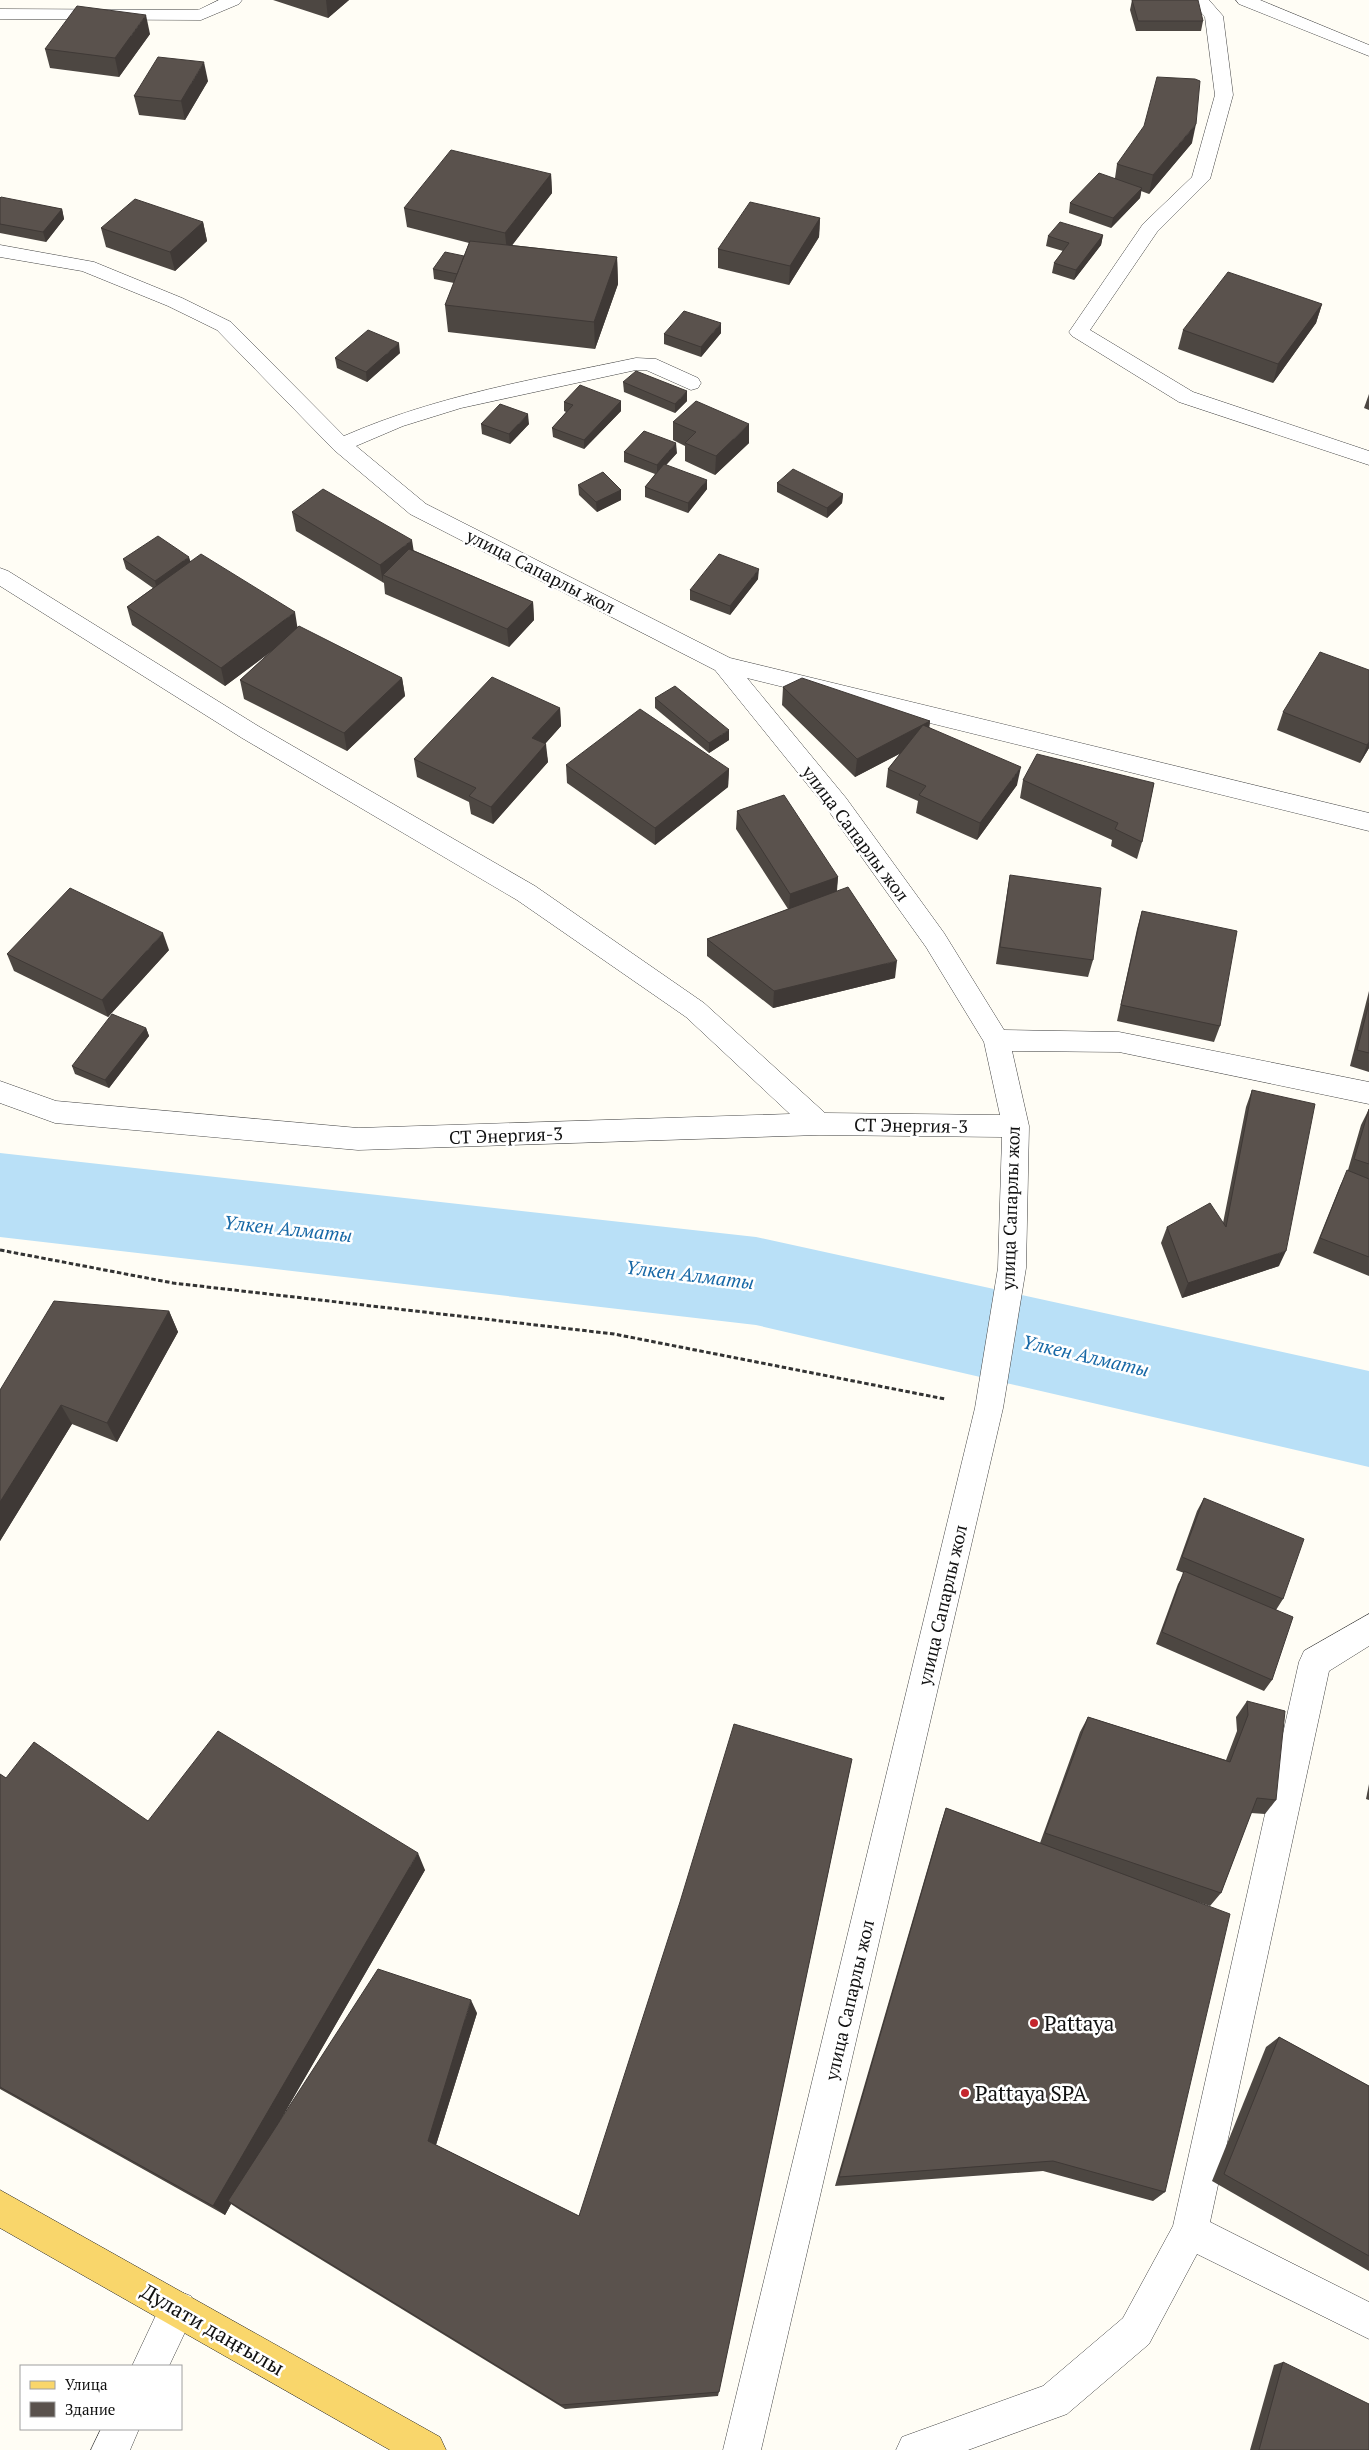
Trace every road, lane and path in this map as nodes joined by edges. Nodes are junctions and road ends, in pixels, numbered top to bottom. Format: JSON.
{"nodes":[{"id":1,"x":233,"y":0,"type":"edge"},
{"id":2,"x":1200,"y":0,"type":"edge"},
{"id":3,"x":1245,"y":0,"type":"edge"},
{"id":4,"x":0,"y":14,"type":"edge"},
{"id":5,"x":1369,"y":51,"type":"edge"},
{"id":6,"x":0,"y":252,"type":"edge"},
{"id":7,"x":691,"y":383,"type":"dead end"},
{"id":8,"x":341,"y":445,"type":"junction"},
{"id":9,"x":1369,"y":458,"type":"edge"},
{"id":10,"x":0,"y":576,"type":"edge"},
{"id":11,"x":724,"y":664,"type":"junction"},
{"id":12,"x":1369,"y":822,"type":"edge"},
{"id":13,"x":997,"y":1040,"type":"junction"},
{"id":14,"x":0,"y":1092,"type":"edge"},
{"id":15,"x":1369,"y":1093,"type":"edge"},
{"id":16,"x":819,"y":1124,"type":"junction"},
{"id":17,"x":1016,"y":1126,"type":"junction"},
{"id":18,"x":0,"y":1250,"type":"edge"},
{"id":19,"x":989,"y":1408,"type":"junction"},
{"id":20,"x":1369,"y":1629,"type":"edge"},
{"id":21,"x":0,"y":2208,"type":"edge"},
{"id":22,"x":1190,"y":2231,"type":"junction"},
{"id":23,"x":178,"y":2309,"type":"junction"},
{"id":24,"x":1369,"y":2321,"type":"edge"},
{"id":25,"x":150,"y":2365,"type":"edge"},
{"id":26,"x":120,"y":2430,"type":"edge"},
{"id":27,"x":110,"y":2450,"type":"edge"},
{"id":28,"x":427,"y":2450,"type":"edge"},
{"id":29,"x":742,"y":2450,"type":"edge"},
{"id":30,"x":915,"y":2450,"type":"edge"}],
"edges":[{"from":1,"to":4,"type":"street"},
{"from":2,"to":9,"type":"street"},
{"from":3,"to":5,"type":"street"},
{"from":6,"to":8,"type":"street","name":"улица Сапарлы жол"},
{"from":7,"to":8,"type":"street"},
{"from":8,"to":11,"type":"street","name":"улица Сапарлы жол"},
{"from":10,"to":16,"type":"street"},
{"from":11,"to":12,"type":"street"},
{"from":11,"to":13,"type":"street","name":"улица Сапарлы жол"},
{"from":13,"to":15,"type":"street"},
{"from":13,"to":17,"type":"street","name":"улица Сапарлы жол"},
{"from":14,"to":16,"type":"street","name":"СТ Энергия-3"},
{"from":16,"to":17,"type":"street","name":"СТ Энергия-3"},
{"from":17,"to":19,"type":"street","name":"улица Сапарлы жол"},
{"from":18,"to":19,"type":"path"},
{"from":19,"to":29,"type":"street","name":"улица Сапарлы жол"},
{"from":20,"to":22,"type":"street"},
{"from":21,"to":23,"type":"main road","name":"Дулати даңғылы"},
{"from":22,"to":24,"type":"street"},
{"from":22,"to":30,"type":"street"},
{"from":23,"to":25,"type":"street"},
{"from":23,"to":28,"type":"main road","name":"Дулати даңғылы"},
{"from":26,"to":27,"type":"street"}]}
